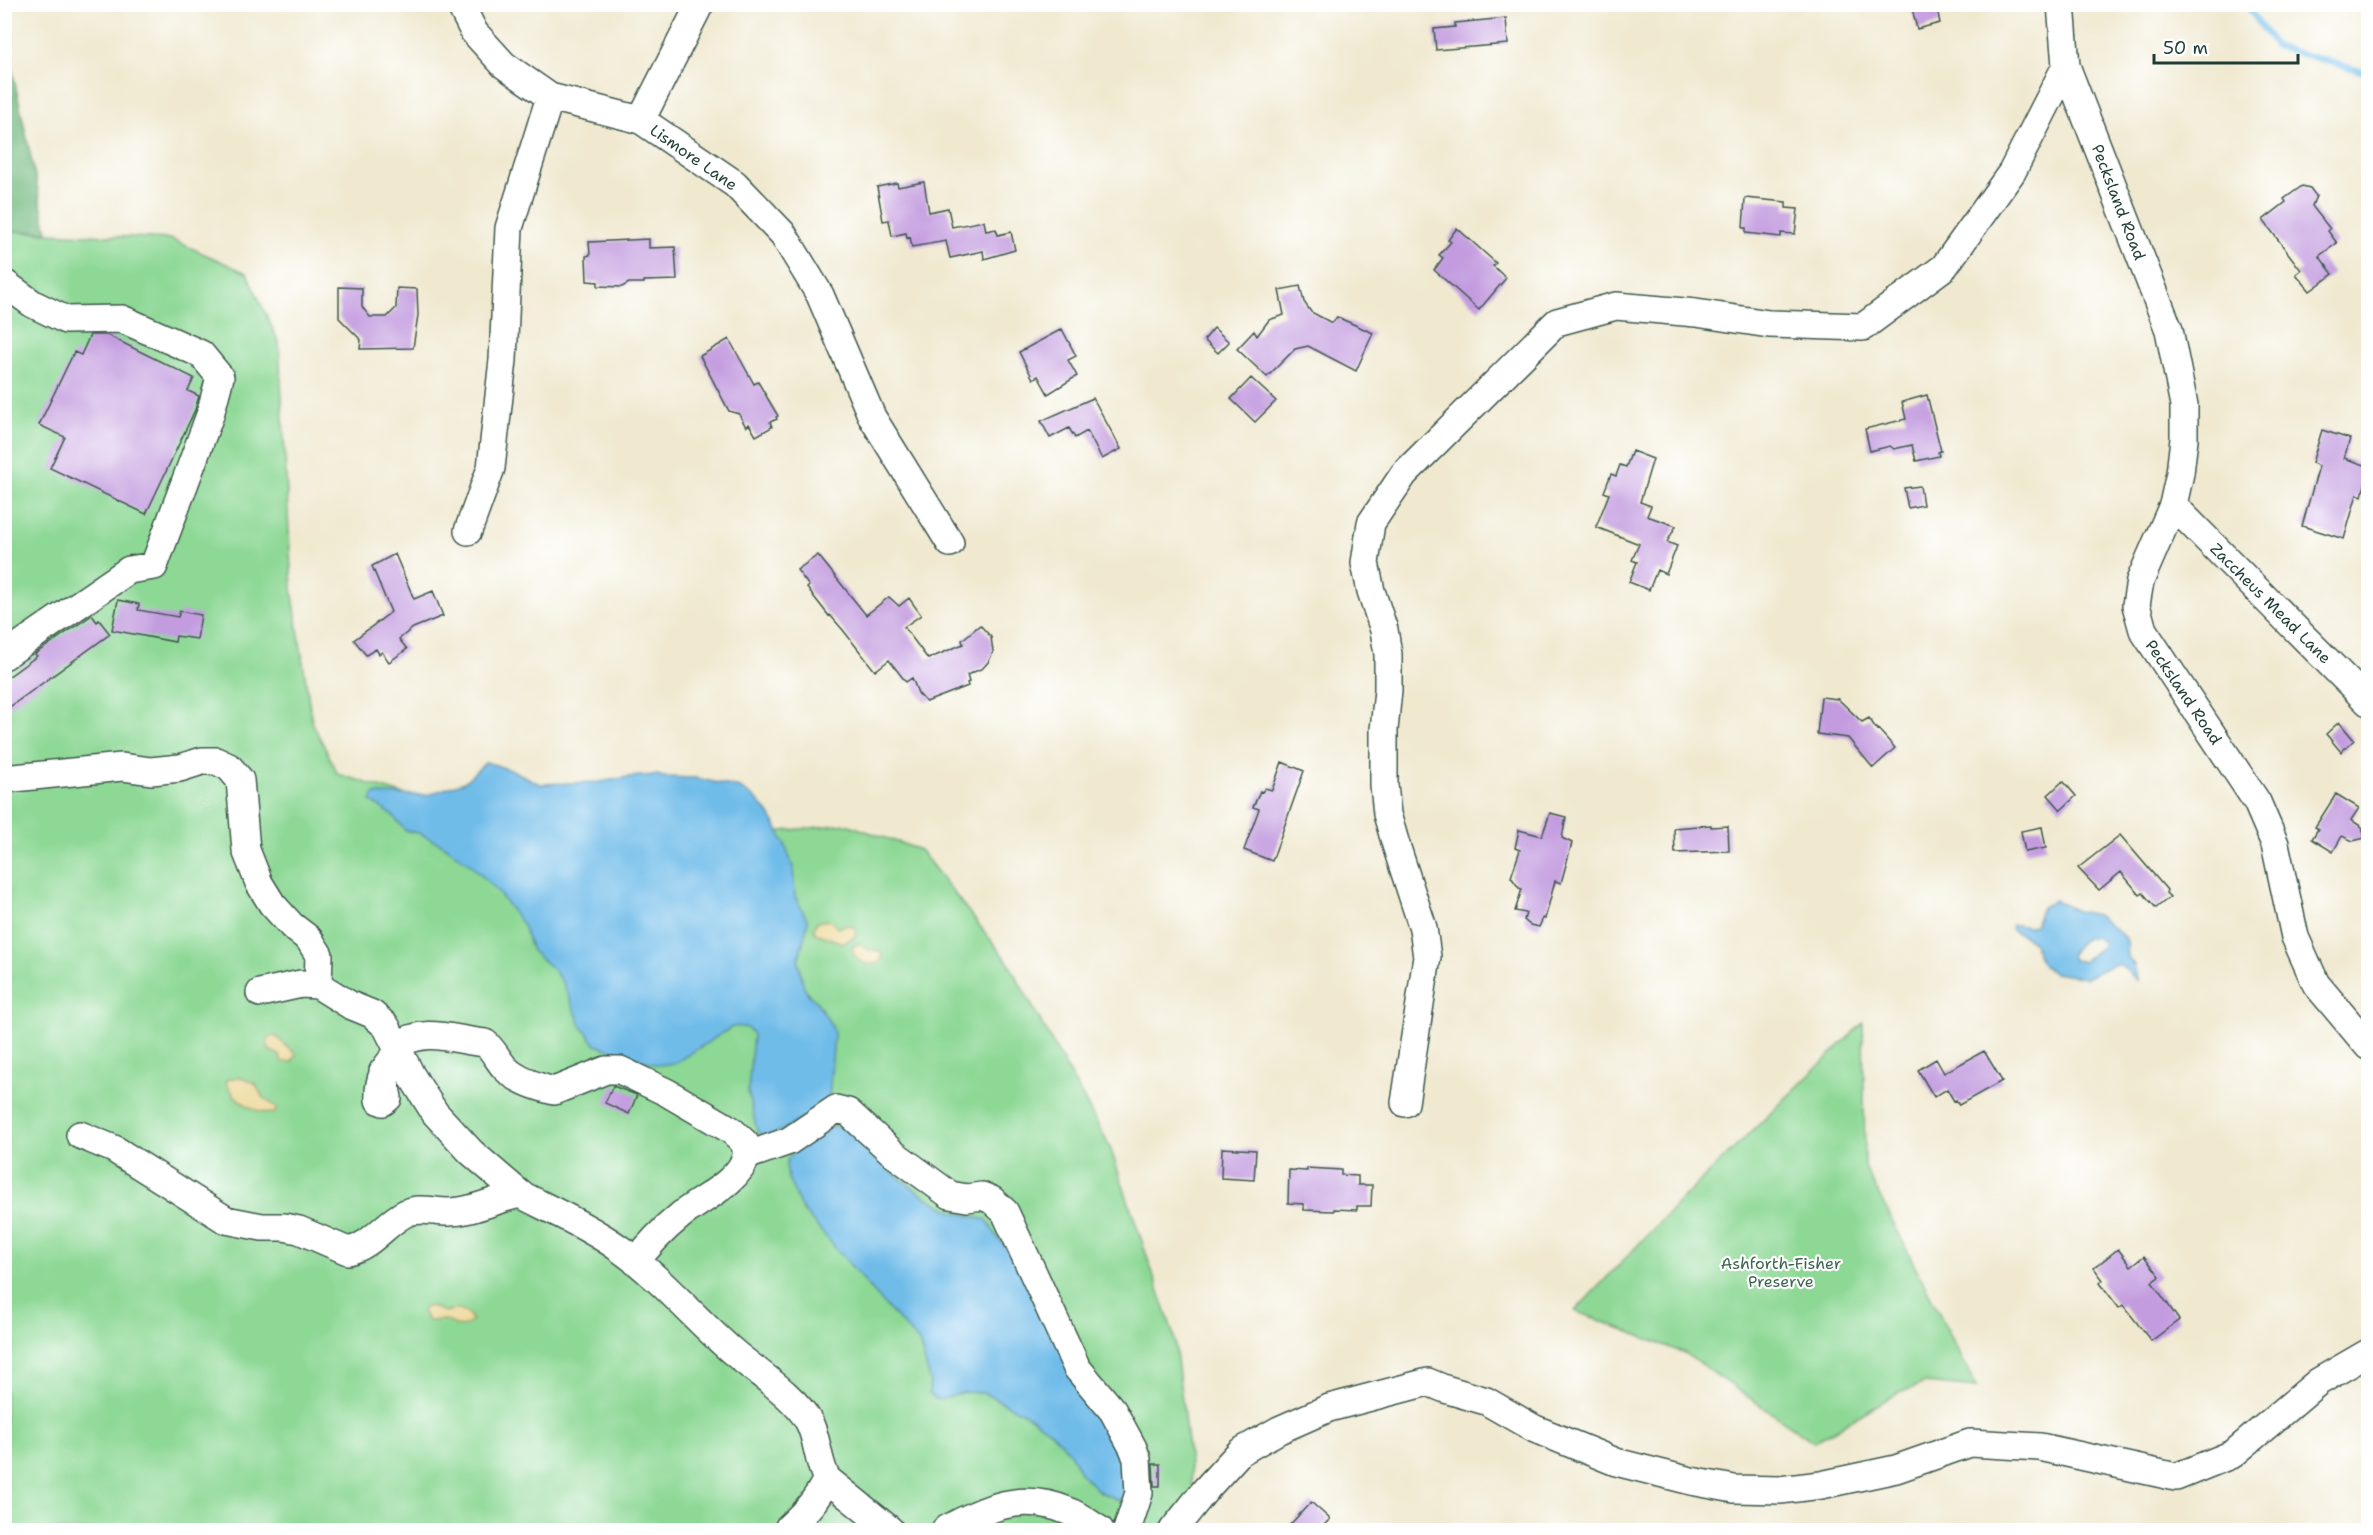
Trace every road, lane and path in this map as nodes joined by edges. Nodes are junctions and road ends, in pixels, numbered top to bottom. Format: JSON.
{"nodes":[{"id":1,"x":460,"y":4,"type":"edge"},
{"id":2,"x":700,"y":4,"type":"edge"},
{"id":3,"x":2061,"y":4,"type":"edge"},
{"id":4,"x":2066,"y":66,"type":"junction"},
{"id":5,"x":550,"y":96,"type":"junction"},
{"id":6,"x":641,"y":120,"type":"junction"},
{"id":7,"x":4,"y":283,"type":"edge"},
{"id":8,"x":2173,"y":505,"type":"junction"},
{"id":9,"x":468,"y":531,"type":"dead end"},
{"id":10,"x":950,"y":543,"type":"dead end"},
{"id":11,"x":4,"y":656,"type":"edge"},
{"id":12,"x":2368,"y":702,"type":"edge"},
{"id":13,"x":4,"y":778,"type":"edge"},
{"id":14,"x":318,"y":985,"type":"junction"},
{"id":15,"x":260,"y":993,"type":"dead end"},
{"id":16,"x":2368,"y":1046,"type":"edge"},
{"id":17,"x":394,"y":1057,"type":"junction"},
{"id":18,"x":1405,"y":1103,"type":"dead end"},
{"id":19,"x":80,"y":1135,"type":"dead end"},
{"id":20,"x":746,"y":1156,"type":"junction"},
{"id":21,"x":520,"y":1194,"type":"junction"},
{"id":22,"x":636,"y":1262,"type":"junction"},
{"id":23,"x":2368,"y":1353,"type":"edge"},
{"id":24,"x":827,"y":1479,"type":"junction"},
{"id":25,"x":789,"y":1527,"type":"dead end"},
{"id":26,"x":890,"y":1530,"type":"edge"},
{"id":27,"x":945,"y":1530,"type":"edge"},
{"id":28,"x":1100,"y":1530,"type":"edge"},
{"id":29,"x":1127,"y":1530,"type":"edge"},
{"id":30,"x":1173,"y":1530,"type":"edge"}],
"edges":[{"from":1,"to":5,"type":"street","name":"Lismore Lane"},
{"from":2,"to":6,"type":"street"},
{"from":3,"to":4,"type":"street","name":"Pecksland Road"},
{"from":4,"to":8,"type":"street","name":"Pecksland Road"},
{"from":4,"to":18,"type":"street"},
{"from":5,"to":6,"type":"street","name":"Lismore Lane"},
{"from":5,"to":9,"type":"street"},
{"from":6,"to":10,"type":"street","name":"Lismore Lane"},
{"from":7,"to":11,"type":"street"},
{"from":8,"to":12,"type":"street","name":"Zaccheus Mead Lane"},
{"from":8,"to":16,"type":"street","name":"Pecksland Road"},
{"from":13,"to":14,"type":"street"},
{"from":14,"to":15,"type":"street"},
{"from":14,"to":17,"type":"street"},
{"from":17,"to":20,"type":"street"},
{"from":17,"to":21,"type":"street"},
{"from":19,"to":21,"type":"street"},
{"from":20,"to":22,"type":"street"},
{"from":20,"to":29,"type":"street"},
{"from":21,"to":22,"type":"street"},
{"from":22,"to":24,"type":"street"},
{"from":23,"to":30,"type":"street"},
{"from":24,"to":25,"type":"street"},
{"from":24,"to":26,"type":"street"},
{"from":27,"to":28,"type":"street"}]}
